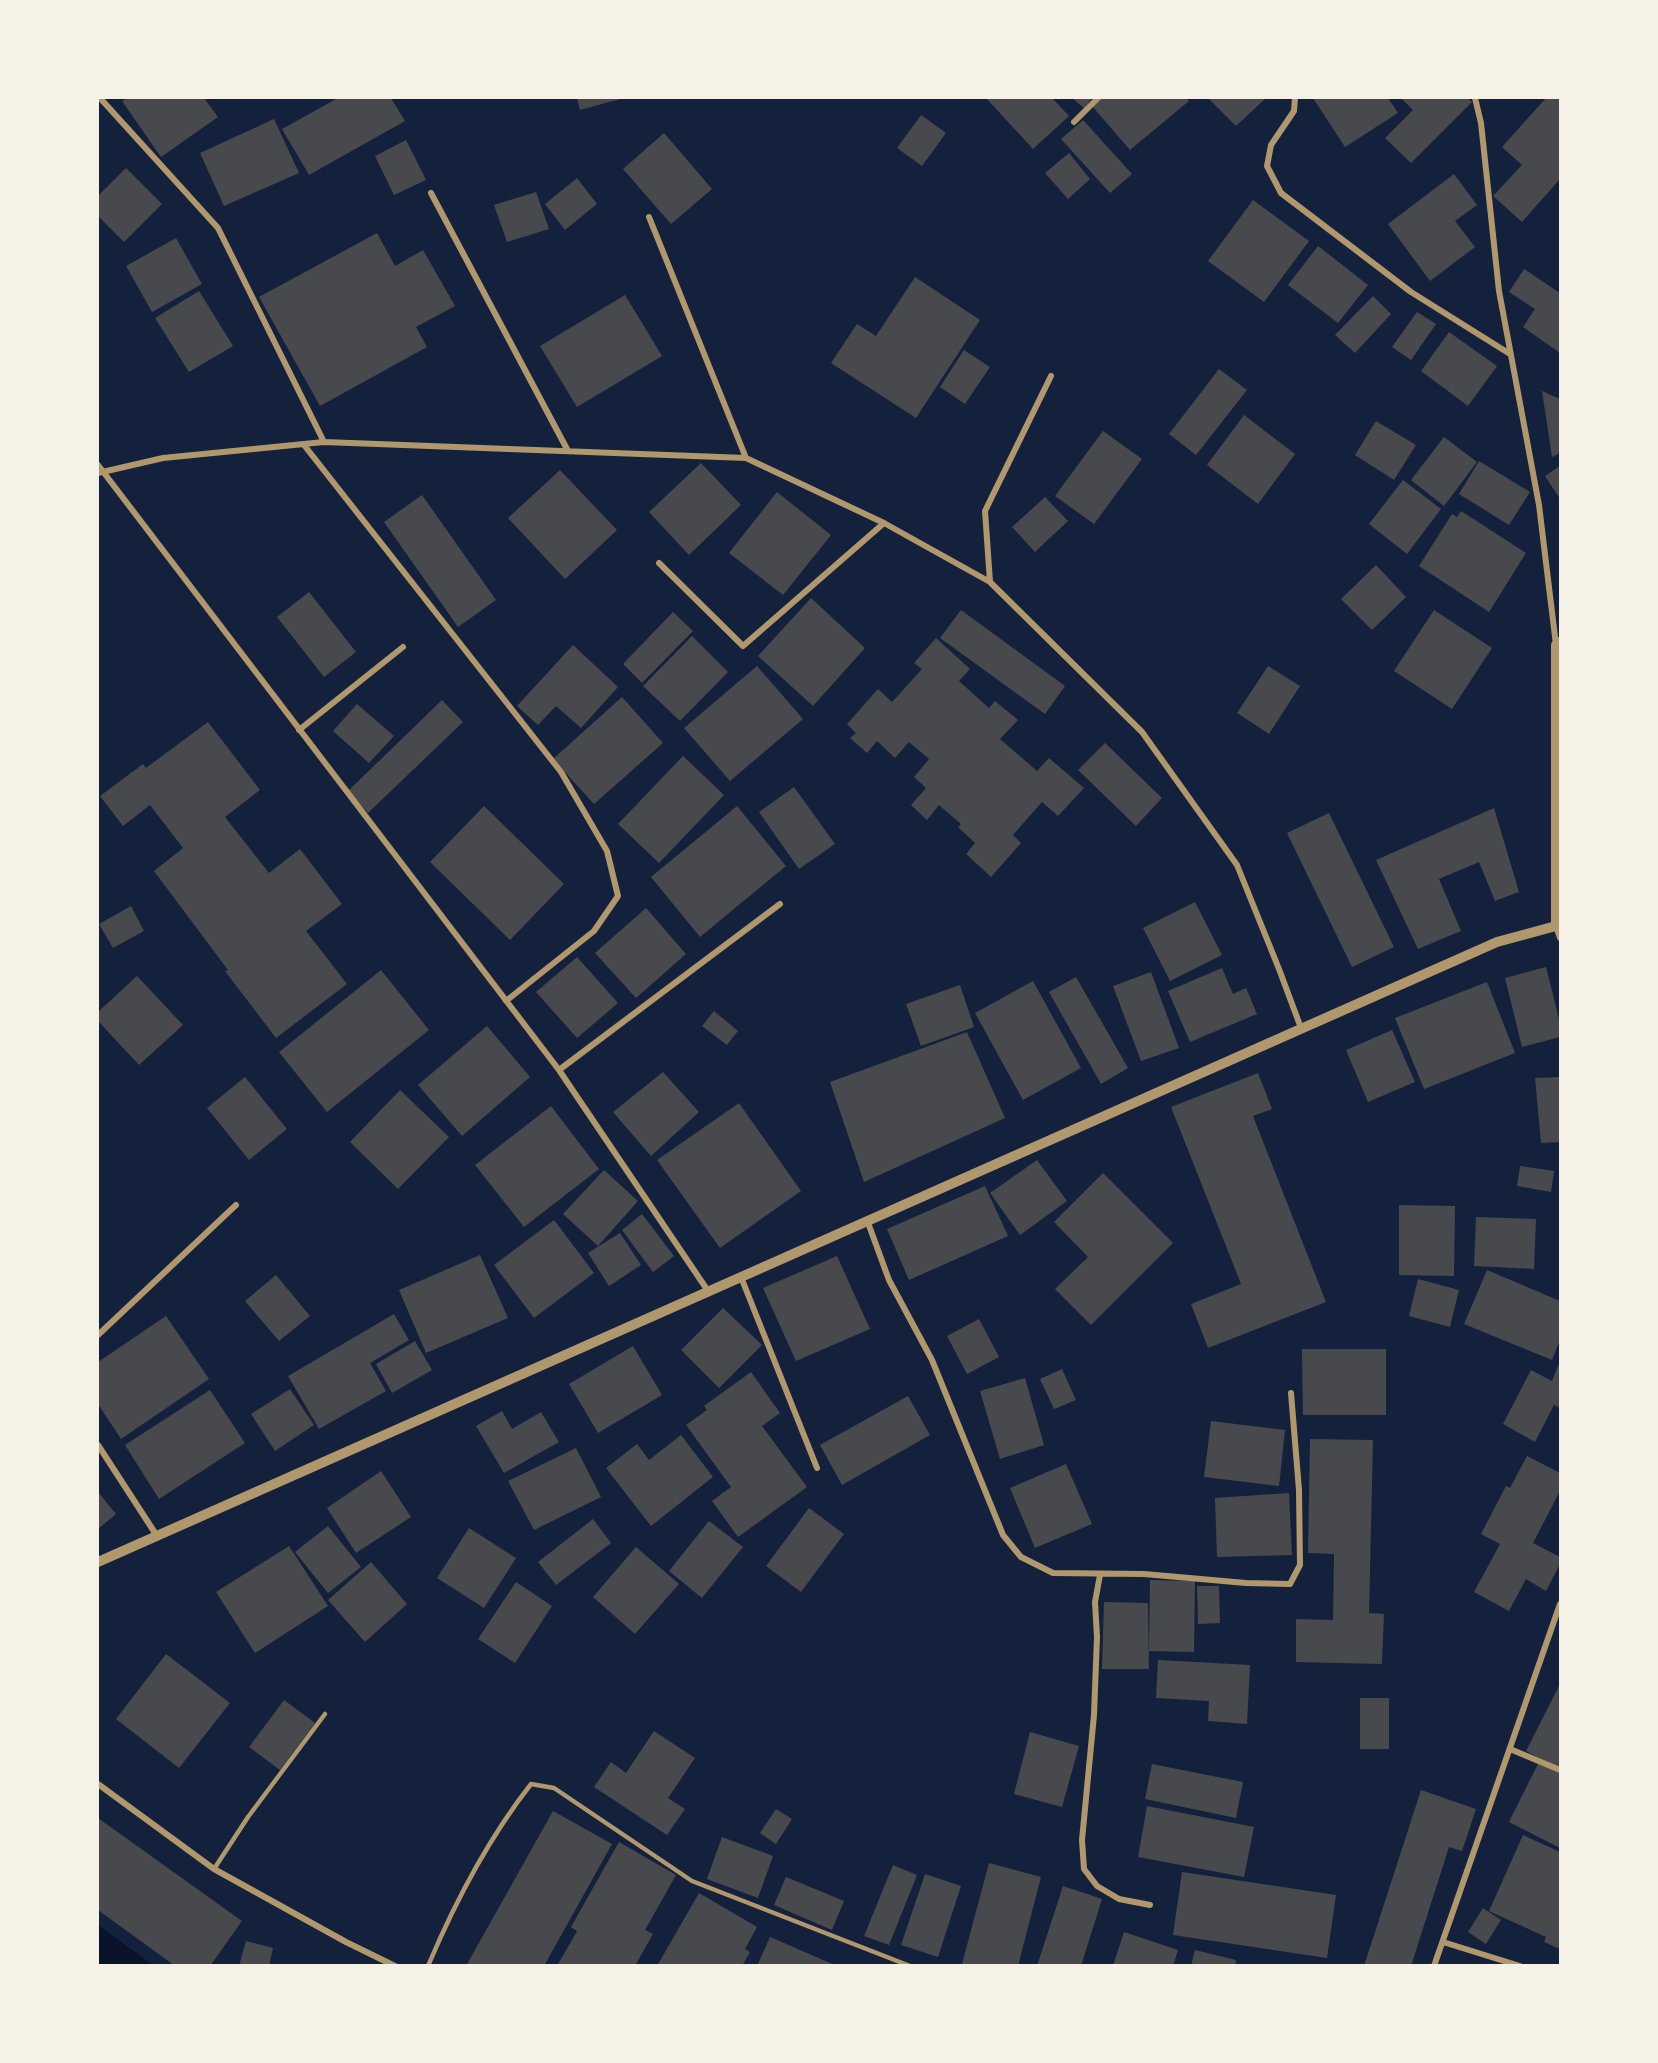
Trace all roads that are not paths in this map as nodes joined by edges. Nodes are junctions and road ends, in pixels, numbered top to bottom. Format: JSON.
{"nodes":[{"id":1,"x":100,"y":98,"type":"edge"},
{"id":2,"x":1098,"y":98,"type":"edge"},
{"id":3,"x":1295,"y":98,"type":"edge"},
{"id":4,"x":1475,"y":98,"type":"edge"},
{"id":5,"x":1074,"y":123,"type":"dead end"},
{"id":6,"x":431,"y":193,"type":"dead end"},
{"id":7,"x":649,"y":218,"type":"dead end"},
{"id":8,"x":1510,"y":354,"type":"junction"},
{"id":9,"x":1051,"y":376,"type":"dead end"},
{"id":10,"x":324,"y":442,"type":"junction"},
{"id":11,"x":304,"y":445,"type":"junction"},
{"id":12,"x":568,"y":451,"type":"junction"},
{"id":13,"x":746,"y":458,"type":"junction"},
{"id":14,"x":98,"y":465,"type":"edge"},
{"id":15,"x":100,"y":472,"type":"edge"},
{"id":16,"x":884,"y":523,"type":"junction"},
{"id":17,"x":659,"y":563,"type":"dead end"},
{"id":18,"x":990,"y":582,"type":"junction"},
{"id":19,"x":1558,"y":644,"type":"edge"},
{"id":20,"x":403,"y":647,"type":"dead end"},
{"id":21,"x":299,"y":730,"type":"junction"},
{"id":22,"x":780,"y":904,"type":"dead end"},
{"id":23,"x":1557,"y":926,"type":"junction"},
{"id":24,"x":1560,"y":938,"type":"edge"},
{"id":25,"x":506,"y":1001,"type":"junction"},
{"id":26,"x":1301,"y":1028,"type":"junction"},
{"id":27,"x":559,"y":1070,"type":"junction"},
{"id":28,"x":236,"y":1205,"type":"dead end"},
{"id":29,"x":867,"y":1219,"type":"junction"},
{"id":30,"x":741,"y":1277,"type":"junction"},
{"id":31,"x":708,"y":1291,"type":"junction"},
{"id":32,"x":98,"y":1335,"type":"edge"},
{"id":33,"x":1291,"y":1393,"type":"dead end"},
{"id":34,"x":98,"y":1445,"type":"edge"},
{"id":35,"x":817,"y":1468,"type":"dead end"},
{"id":36,"x":157,"y":1536,"type":"junction"},
{"id":37,"x":98,"y":1562,"type":"edge"},
{"id":38,"x":1100,"y":1575,"type":"junction"},
{"id":39,"x":1560,"y":1604,"type":"edge"},
{"id":40,"x":325,"y":1714,"type":"dead end"},
{"id":41,"x":1510,"y":1749,"type":"junction"},
{"id":42,"x":1560,"y":1770,"type":"edge"},
{"id":43,"x":98,"y":1784,"type":"edge"},
{"id":44,"x":214,"y":1869,"type":"junction"},
{"id":45,"x":1150,"y":1905,"type":"dead end"},
{"id":46,"x":1443,"y":1942,"type":"junction"},
{"id":47,"x":395,"y":1965,"type":"edge"},
{"id":48,"x":428,"y":1965,"type":"edge"},
{"id":49,"x":910,"y":1965,"type":"edge"},
{"id":50,"x":1434,"y":1965,"type":"edge"},
{"id":51,"x":1520,"y":1965,"type":"edge"}],
"edges":[{"from":1,"to":10,"type":"street"},
{"from":2,"to":5,"type":"street"},
{"from":3,"to":8,"type":"street"},
{"from":4,"to":8,"type":"street"},
{"from":6,"to":12,"type":"street"},
{"from":7,"to":13,"type":"street"},
{"from":8,"to":19,"type":"street"},
{"from":9,"to":18,"type":"street"},
{"from":10,"to":11,"type":"street"},
{"from":10,"to":12,"type":"street"},
{"from":11,"to":15,"type":"street"},
{"from":11,"to":25,"type":"street"},
{"from":12,"to":13,"type":"street"},
{"from":13,"to":16,"type":"street"},
{"from":14,"to":15,"type":"street"},
{"from":15,"to":21,"type":"street"},
{"from":16,"to":17,"type":"street"},
{"from":16,"to":18,"type":"street"},
{"from":18,"to":26,"type":"street"},
{"from":19,"to":23,"type":"street"},
{"from":20,"to":21,"type":"street"},
{"from":21,"to":25,"type":"street"},
{"from":22,"to":27,"type":"street"},
{"from":23,"to":24,"type":"street"},
{"from":23,"to":26,"type":"street"},
{"from":25,"to":27,"type":"street"},
{"from":26,"to":29,"type":"street"},
{"from":27,"to":31,"type":"street"},
{"from":28,"to":32,"type":"street"},
{"from":29,"to":30,"type":"street"},
{"from":29,"to":38,"type":"street"},
{"from":30,"to":31,"type":"street"},
{"from":30,"to":35,"type":"street"},
{"from":31,"to":36,"type":"street"},
{"from":33,"to":38,"type":"street"},
{"from":34,"to":36,"type":"street"},
{"from":36,"to":37,"type":"street"},
{"from":38,"to":45,"type":"street"},
{"from":39,"to":41,"type":"street"},
{"from":40,"to":44,"type":"lane"},
{"from":41,"to":42,"type":"street"},
{"from":41,"to":46,"type":"street"},
{"from":43,"to":44,"type":"street"},
{"from":44,"to":47,"type":"street"},
{"from":46,"to":50,"type":"street"},
{"from":46,"to":51,"type":"street"},
{"from":48,"to":49,"type":"lane"}]}
